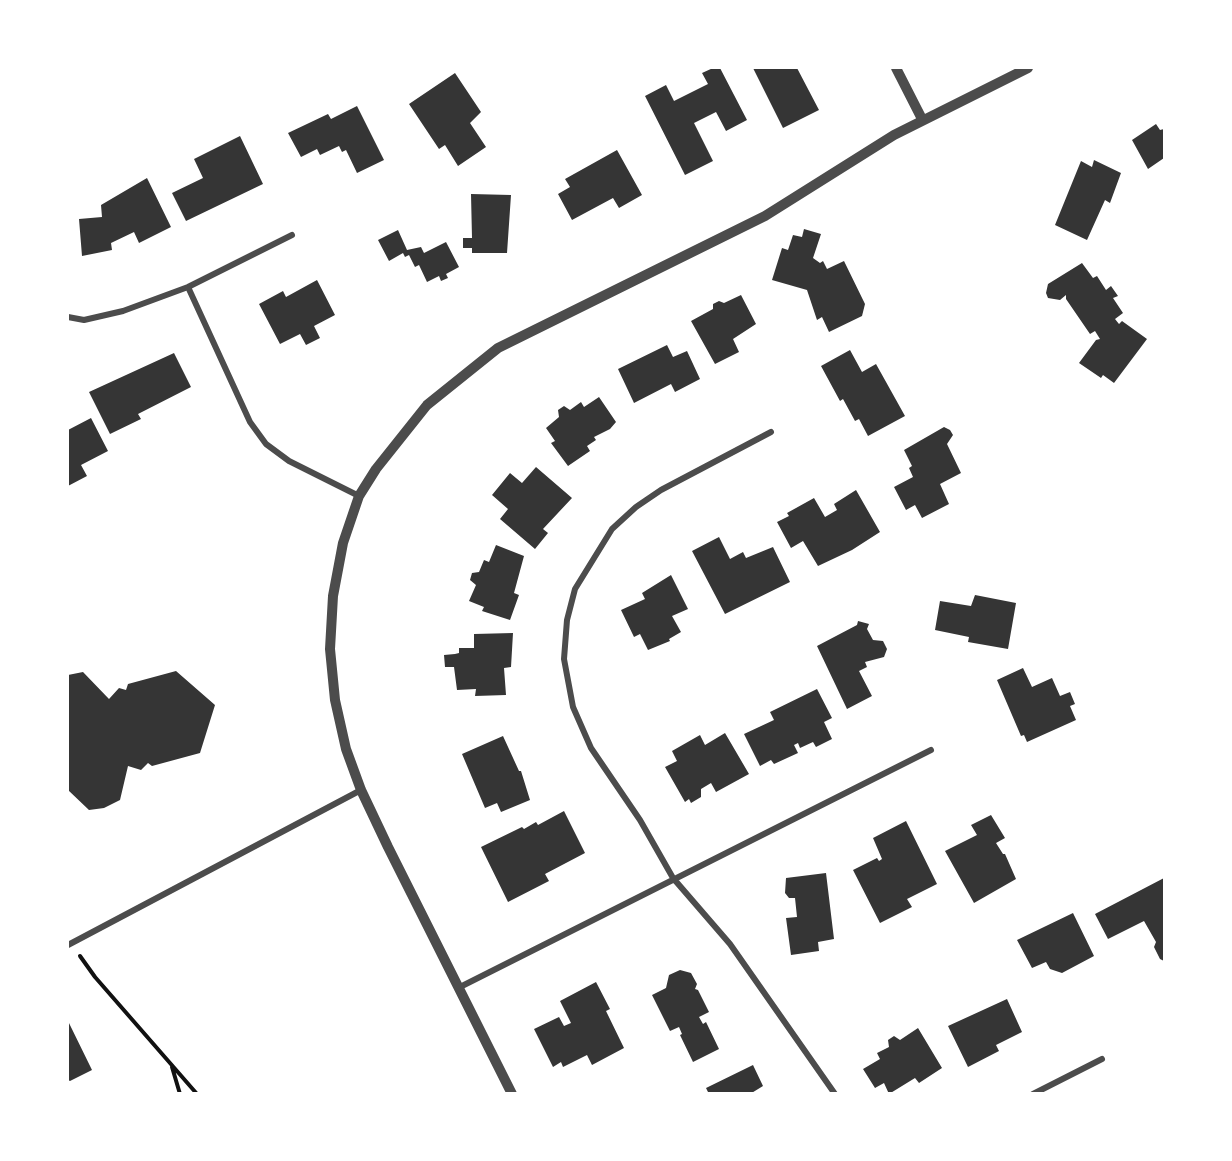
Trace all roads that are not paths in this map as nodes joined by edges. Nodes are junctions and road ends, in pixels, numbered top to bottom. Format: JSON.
{"nodes":[{"id":1,"x":896,"y":68,"type":"edge"},
{"id":2,"x":1028,"y":68,"type":"edge"},
{"id":3,"x":922,"y":119,"type":"junction"},
{"id":4,"x":292,"y":235,"type":"dead end"},
{"id":5,"x":188,"y":287,"type":"junction"},
{"id":6,"x":68,"y":317,"type":"edge"},
{"id":7,"x":771,"y":432,"type":"dead end"},
{"id":8,"x":359,"y":496,"type":"junction"},
{"id":9,"x":931,"y":750,"type":"dead end"},
{"id":10,"x":361,"y":790,"type":"junction"},
{"id":11,"x":673,"y":878,"type":"junction"},
{"id":12,"x":69,"y":944,"type":"edge"},
{"id":13,"x":460,"y":987,"type":"junction"},
{"id":14,"x":1102,"y":1059,"type":"dead end"},
{"id":15,"x":512,"y":1094,"type":"edge"},
{"id":16,"x":835,"y":1094,"type":"edge"},
{"id":17,"x":1033,"y":1094,"type":"edge"}],
"edges":[{"from":1,"to":3,"type":"street"},
{"from":2,"to":3,"type":"street"},
{"from":3,"to":8,"type":"street"},
{"from":4,"to":5,"type":"street"},
{"from":5,"to":6,"type":"street"},
{"from":5,"to":8,"type":"street"},
{"from":7,"to":11,"type":"street"},
{"from":8,"to":10,"type":"street"},
{"from":9,"to":11,"type":"street"},
{"from":10,"to":12,"type":"street"},
{"from":10,"to":13,"type":"street"},
{"from":11,"to":13,"type":"street"},
{"from":11,"to":16,"type":"street"},
{"from":13,"to":15,"type":"street"},
{"from":14,"to":17,"type":"street"}]}
